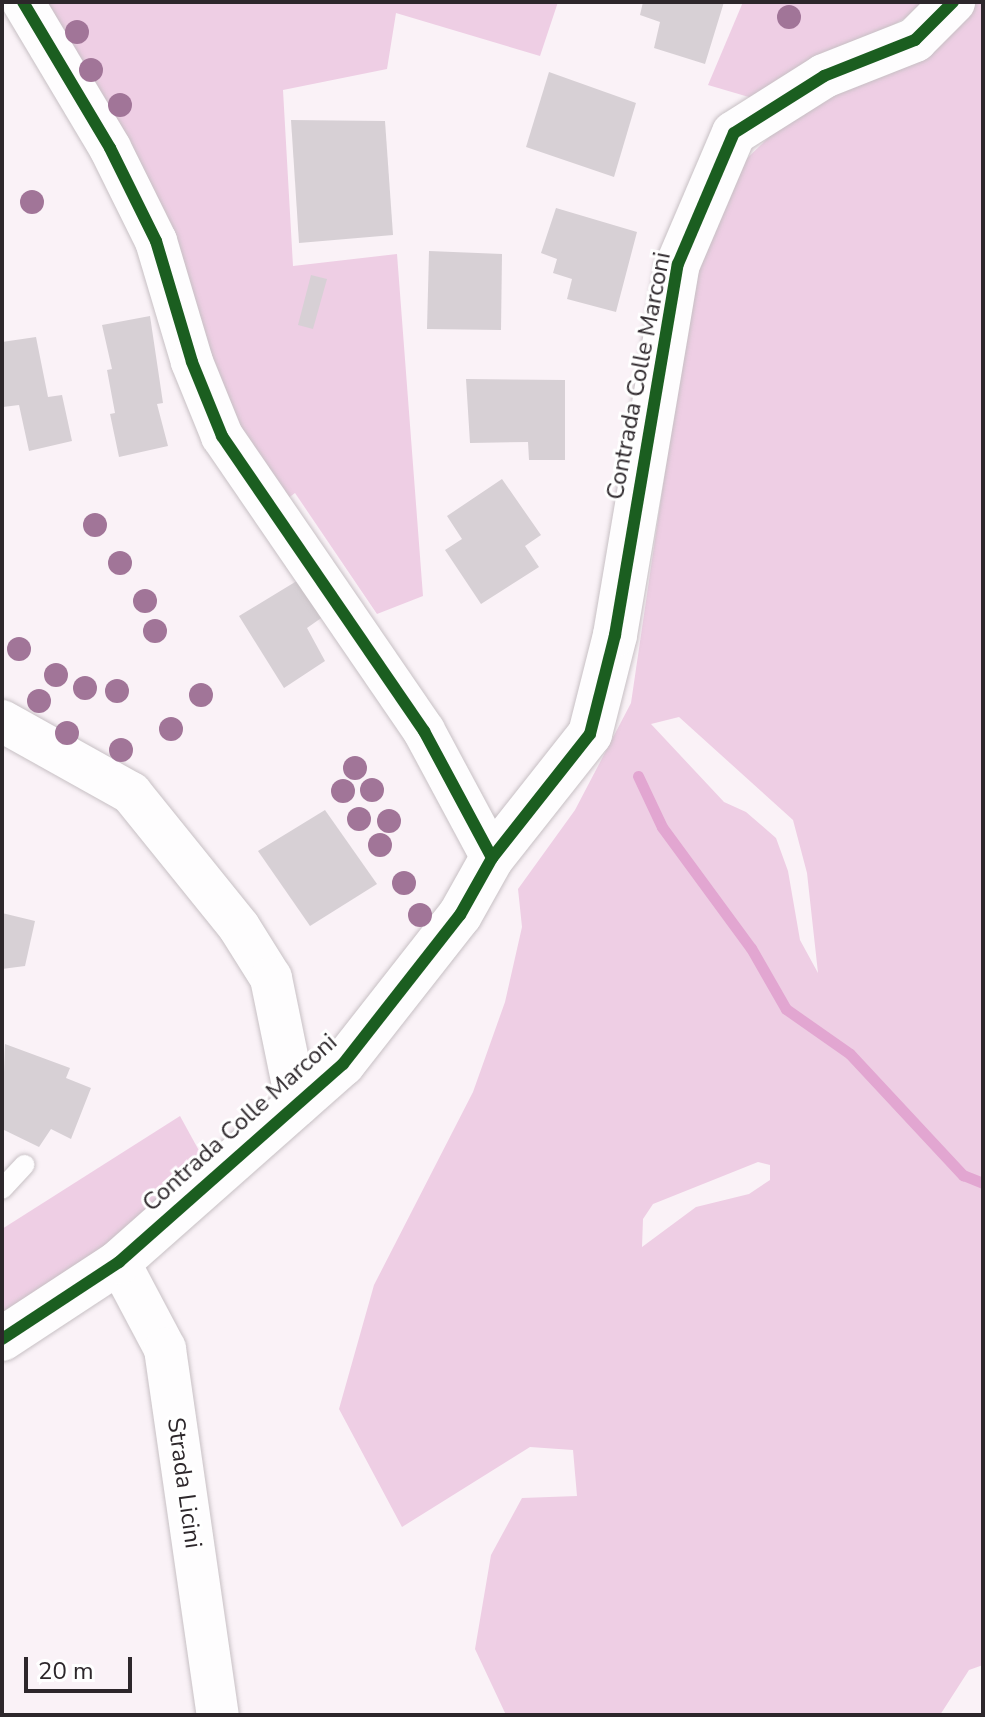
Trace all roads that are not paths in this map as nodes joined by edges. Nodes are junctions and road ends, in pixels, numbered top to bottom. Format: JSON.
{"nodes":[{"id":1,"x":23,"y":2,"type":"edge"},
{"id":2,"x":953,"y":2,"type":"edge"},
{"id":3,"x":2,"y":721,"type":"edge"},
{"id":4,"x":492,"y":858,"type":"junction"},
{"id":5,"x":297,"y":1105,"type":"junction"},
{"id":6,"x":24,"y":1165,"type":"dead end"},
{"id":7,"x":2,"y":1189,"type":"edge"},
{"id":8,"x":119,"y":1262,"type":"junction"},
{"id":9,"x":2,"y":1339,"type":"edge"},
{"id":10,"x":218,"y":1715,"type":"edge"}],
"edges":[{"from":1,"to":4,"type":"street"},
{"from":2,"to":4,"type":"street","name":"Contrada Colle Marconi"},
{"from":3,"to":5,"type":"street","name":"Contrada Colle Marconi"},
{"from":4,"to":5,"type":"street","name":"Contrada Colle Marconi"},
{"from":5,"to":8,"type":"street","name":"Contrada Colle Marconi"},
{"from":6,"to":7,"type":"lane"},
{"from":8,"to":9,"type":"street","name":"Contrada Colle Marconi"},
{"from":8,"to":10,"type":"street","name":"Strada Licini"}]}
